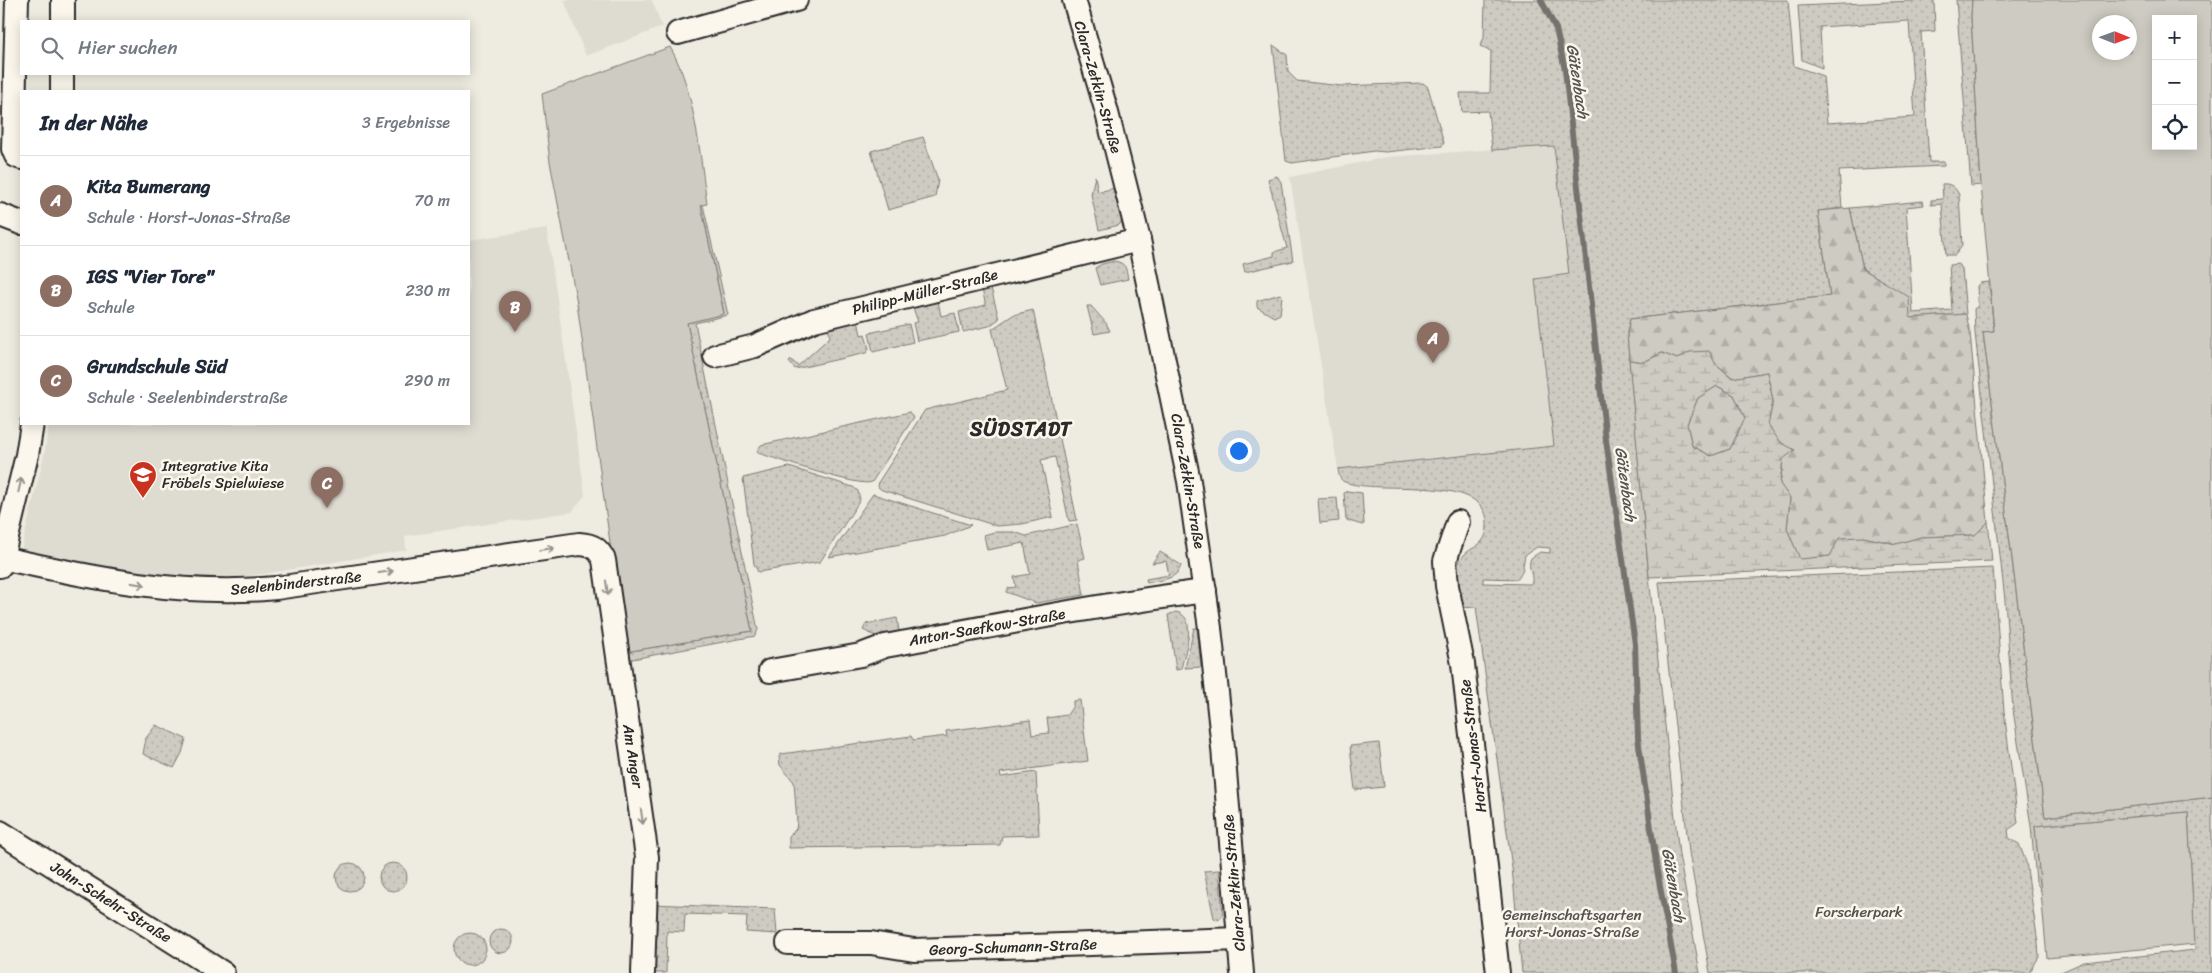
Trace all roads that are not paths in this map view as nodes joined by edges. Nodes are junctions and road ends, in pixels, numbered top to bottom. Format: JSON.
{"nodes":[{"id":1,"x":17,"y":0,"type":"edge"},
{"id":2,"x":63,"y":0,"type":"edge"},
{"id":3,"x":796,"y":0,"type":"edge"},
{"id":4,"x":1074,"y":0,"type":"edge"},
{"id":5,"x":63,"y":20,"type":"edge"},
{"id":6,"x":678,"y":33,"type":"dead end"},
{"id":7,"x":62,"y":75,"type":"edge"},
{"id":8,"x":62,"y":90,"type":"edge"},
{"id":9,"x":20,"y":158,"type":"edge"},
{"id":10,"x":0,"y":215,"type":"edge"},
{"id":11,"x":20,"y":223,"type":"edge"},
{"id":12,"x":1139,"y":240,"type":"junction"},
{"id":13,"x":715,"y":356,"type":"dead end"},
{"id":14,"x":32,"y":425,"type":"edge"},
{"id":15,"x":1458,"y":522,"type":"dead end"},
{"id":16,"x":590,"y":545,"type":"joint"},
{"id":17,"x":1,"y":562,"type":"edge"},
{"id":18,"x":1205,"y":591,"type":"junction"},
{"id":19,"x":770,"y":671,"type":"dead end"},
{"id":20,"x":0,"y":832,"type":"edge"},
{"id":21,"x":1239,"y":939,"type":"junction"},
{"id":22,"x":788,"y":943,"type":"dead end"},
{"id":23,"x":223,"y":973,"type":"edge"},
{"id":24,"x":643,"y":973,"type":"edge"},
{"id":25,"x":1242,"y":973,"type":"edge"},
{"id":26,"x":1498,"y":973,"type":"edge"}],
"edges":[{"from":1,"to":9,"type":"street"},
{"from":2,"to":5,"type":"street"},
{"from":3,"to":6,"type":"street"},
{"from":4,"to":12,"type":"street","name":"Clara-Zetkin-Straße"},
{"from":7,"to":8,"type":"street"},
{"from":10,"to":11,"type":"street"},
{"from":12,"to":13,"type":"street","name":"Philipp-Müller-Straße"},
{"from":12,"to":18,"type":"street","name":"Clara-Zetkin-Straße"},
{"from":17,"to":14,"type":"street","one_way":true},
{"from":15,"to":26,"type":"street","name":"Horst-Jonas-Straße"},
{"from":17,"to":16,"type":"street","name":"Seelenbinderstraße","one_way":true},
{"from":16,"to":24,"type":"street","name":"Am Anger","one_way":true},
{"from":18,"to":19,"type":"street","name":"Anton-Saefkow-Straße"},
{"from":18,"to":21,"type":"street","name":"Clara-Zetkin-Straße"},
{"from":20,"to":23,"type":"street","name":"John-Schehr-Straße"},
{"from":21,"to":22,"type":"street","name":"Georg-Schumann-Straße"},
{"from":21,"to":25,"type":"street","name":"Clara-Zetkin-Straße"}]}
